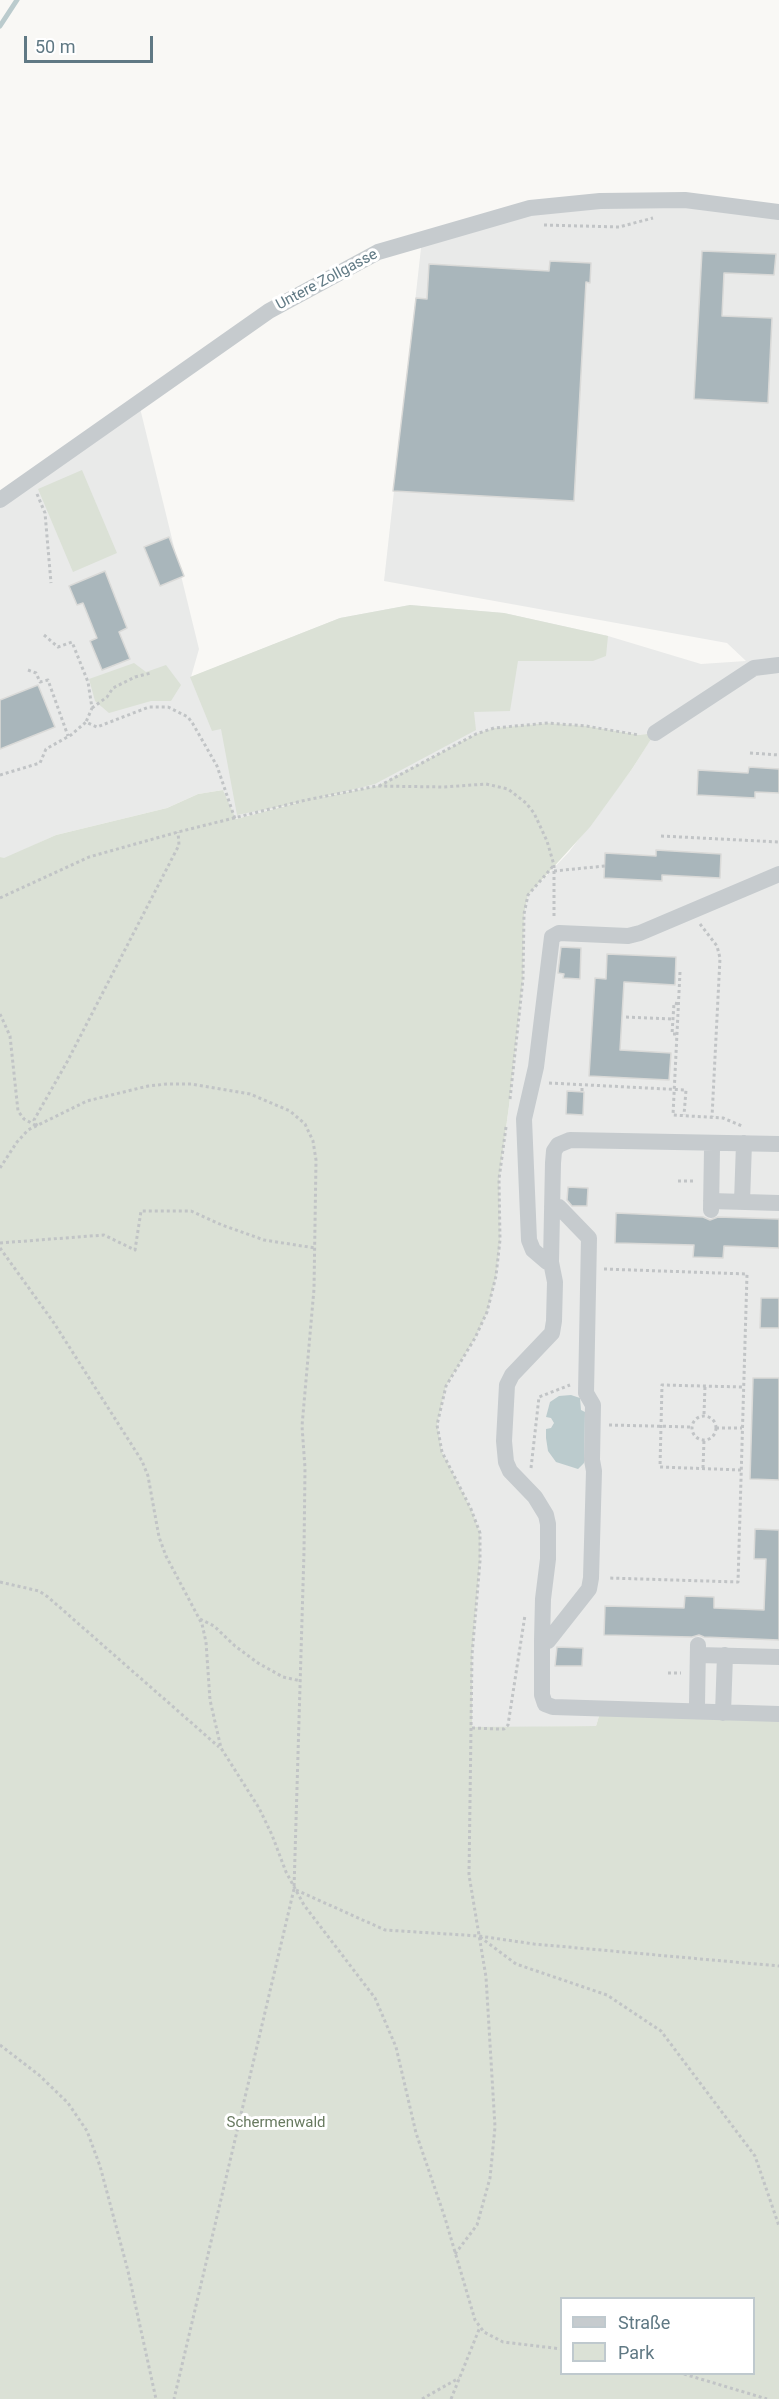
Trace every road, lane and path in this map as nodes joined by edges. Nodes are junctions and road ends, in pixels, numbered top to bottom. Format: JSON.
{"nodes":[{"id":1,"x":779,"y":212,"type":"edge"},
{"id":2,"x":660,"y":216,"type":"dead end"},
{"id":3,"x":540,"y":224,"type":"dead end"},
{"id":4,"x":31,"y":478,"type":"junction"},
{"id":5,"x":0,"y":500,"type":"edge"},
{"id":6,"x":51,"y":583,"type":"dead end"},
{"id":7,"x":44,"y":634,"type":"dead end"},
{"id":8,"x":779,"y":665,"type":"edge"},
{"id":9,"x":28,"y":670,"type":"dead end"},
{"id":10,"x":152,"y":674,"type":"dead end"},
{"id":11,"x":92,"y":708,"type":"junction"},
{"id":12,"x":86,"y":722,"type":"junction"},
{"id":13,"x":655,"y":733,"type":"joint"},
{"id":14,"x":68,"y":736,"type":"junction"},
{"id":15,"x":750,"y":753,"type":"dead end"},
{"id":16,"x":779,"y":755,"type":"edge"},
{"id":17,"x":0,"y":775,"type":"edge"},
{"id":18,"x":377,"y":786,"type":"junction"},
{"id":19,"x":235,"y":819,"type":"junction"},
{"id":20,"x":178,"y":832,"type":"junction"},
{"id":21,"x":661,"y":836,"type":"dead end"},
{"id":22,"x":779,"y":842,"type":"edge"},
{"id":23,"x":554,"y":865,"type":"junction"},
{"id":24,"x":605,"y":866,"type":"dead end"},
{"id":25,"x":554,"y":871,"type":"junction"},
{"id":26,"x":779,"y":874,"type":"edge"},
{"id":27,"x":0,"y":898,"type":"edge"},
{"id":28,"x":692,"y":913,"type":"junction"},
{"id":29,"x":554,"y":935,"type":"junction"},
{"id":30,"x":680,"y":972,"type":"dead end"},
{"id":31,"x":679,"y":1004,"type":"junction"},
{"id":32,"x":0,"y":1014,"type":"edge"},
{"id":33,"x":626,"y":1017,"type":"dead end"},
{"id":34,"x":673,"y":1020,"type":"junction"},
{"id":35,"x":677,"y":1034,"type":"junction"},
{"id":36,"x":532,"y":1083,"type":"junction"},
{"id":37,"x":582,"y":1085,"type":"junction"},
{"id":38,"x":674,"y":1090,"type":"junction"},
{"id":39,"x":582,"y":1091,"type":"dead end"},
{"id":40,"x":509,"y":1106,"type":"dead end"},
{"id":41,"x":684,"y":1116,"type":"junction"},
{"id":42,"x":712,"y":1117,"type":"junction"},
{"id":43,"x":508,"y":1118,"type":"dead end"},
{"id":44,"x":37,"y":1126,"type":"junction"},
{"id":45,"x":747,"y":1137,"type":"junction"},
{"id":46,"x":779,"y":1144,"type":"edge"},
{"id":47,"x":712,"y":1149,"type":"dead end"},
{"id":48,"x":0,"y":1168,"type":"edge"},
{"id":49,"x":742,"y":1202,"type":"junction"},
{"id":50,"x":779,"y":1203,"type":"edge"},
{"id":51,"x":552,"y":1207,"type":"junction"},
{"id":52,"x":0,"y":1243,"type":"edge"},
{"id":53,"x":0,"y":1248,"type":"edge"},
{"id":54,"x":315,"y":1248,"type":"junction"},
{"id":55,"x":551,"y":1262,"type":"junction"},
{"id":56,"x":588,"y":1268,"type":"junction"},
{"id":57,"x":586,"y":1380,"type":"junction"},
{"id":58,"x":705,"y":1386,"type":"junction"},
{"id":59,"x":743,"y":1387,"type":"junction"},
{"id":60,"x":704,"y":1415,"type":"junction"},
{"id":61,"x":592,"y":1424,"type":"junction"},
{"id":62,"x":661,"y":1426,"type":"junction"},
{"id":63,"x":692,"y":1427,"type":"junction"},
{"id":64,"x":716,"y":1428,"type":"junction"},
{"id":65,"x":742,"y":1428,"type":"junction"},
{"id":66,"x":704,"y":1440,"type":"junction"},
{"id":67,"x":703,"y":1469,"type":"junction"},
{"id":68,"x":741,"y":1470,"type":"junction"},
{"id":69,"x":526,"y":1487,"type":"junction"},
{"id":70,"x":591,"y":1578,"type":"junction"},
{"id":71,"x":0,"y":1582,"type":"edge"},
{"id":72,"x":525,"y":1608,"type":"dead end"},
{"id":73,"x":200,"y":1619,"type":"junction"},
{"id":74,"x":542,"y":1641,"type":"junction"},
{"id":75,"x":725,"y":1655,"type":"junction"},
{"id":76,"x":779,"y":1657,"type":"edge"},
{"id":77,"x":301,"y":1681,"type":"junction"},
{"id":78,"x":697,"y":1705,"type":"dead end"},
{"id":79,"x":723,"y":1713,"type":"junction"},
{"id":80,"x":779,"y":1714,"type":"edge"},
{"id":81,"x":472,"y":1728,"type":"junction"},
{"id":82,"x":220,"y":1748,"type":"junction"},
{"id":83,"x":294,"y":1889,"type":"junction"},
{"id":84,"x":478,"y":1936,"type":"junction"},
{"id":85,"x":779,"y":1965,"type":"edge"},
{"id":86,"x":0,"y":2044,"type":"edge"},
{"id":87,"x":779,"y":2226,"type":"edge"},
{"id":88,"x":455,"y":2254,"type":"junction"},
{"id":89,"x":480,"y":2327,"type":"junction"},
{"id":90,"x":560,"y":2349,"type":"edge"},
{"id":91,"x":690,"y":2375,"type":"edge"},
{"id":92,"x":461,"y":2377,"type":"junction"},
{"id":93,"x":156,"y":2399,"type":"edge"},
{"id":94,"x":174,"y":2399,"type":"edge"},
{"id":95,"x":422,"y":2399,"type":"edge"},
{"id":96,"x":451,"y":2399,"type":"edge"},
{"id":97,"x":767,"y":2399,"type":"edge"}],
"edges":[{"from":1,"to":4,"type":"street","name":"Untere Zollgasse"},
{"from":2,"to":3,"type":"path"},
{"from":4,"to":5,"type":"street","name":"Untere Zollgasse"},
{"from":4,"to":6,"type":"path"},
{"from":7,"to":11,"type":"path"},
{"from":8,"to":13,"type":"street"},
{"from":9,"to":14,"type":"path"},
{"from":10,"to":11,"type":"path"},
{"from":11,"to":12,"type":"path"},
{"from":12,"to":14,"type":"path"},
{"from":12,"to":19,"type":"path"},
{"from":13,"to":18,"type":"path"},
{"from":14,"to":17,"type":"path"},
{"from":15,"to":16,"type":"path"},
{"from":18,"to":19,"type":"path"},
{"from":18,"to":23,"type":"path"},
{"from":19,"to":20,"type":"path"},
{"from":20,"to":27,"type":"path"},
{"from":20,"to":44,"type":"path"},
{"from":21,"to":22,"type":"path"},
{"from":23,"to":25,"type":"path"},
{"from":23,"to":40,"type":"path"},
{"from":24,"to":25,"type":"path"},
{"from":25,"to":29,"type":"path"},
{"from":26,"to":28,"type":"street"},
{"from":28,"to":29,"type":"street"},
{"from":28,"to":42,"type":"path"},
{"from":29,"to":36,"type":"street"},
{"from":30,"to":31,"type":"path"},
{"from":31,"to":34,"type":"path"},
{"from":31,"to":35,"type":"path"},
{"from":32,"to":44,"type":"path"},
{"from":33,"to":34,"type":"path"},
{"from":34,"to":35,"type":"path"},
{"from":35,"to":38,"type":"path"},
{"from":36,"to":37,"type":"path"},
{"from":36,"to":55,"type":"street"},
{"from":37,"to":38,"type":"path"},
{"from":37,"to":39,"type":"path"},
{"from":38,"to":41,"type":"path"},
{"from":38,"to":41,"type":"path"},
{"from":41,"to":42,"type":"path"},
{"from":42,"to":45,"type":"path"},
{"from":43,"to":81,"type":"path"},
{"from":44,"to":48,"type":"path"},
{"from":44,"to":54,"type":"path"},
{"from":45,"to":46,"type":"street"},
{"from":45,"to":49,"type":"street"},
{"from":45,"to":51,"type":"street"},
{"from":47,"to":49,"type":"street"},
{"from":49,"to":50,"type":"street"},
{"from":51,"to":55,"type":"street"},
{"from":51,"to":56,"type":"street"},
{"from":52,"to":54,"type":"path"},
{"from":53,"to":73,"type":"path"},
{"from":54,"to":77,"type":"path"},
{"from":55,"to":69,"type":"street"},
{"from":56,"to":57,"type":"street"},
{"from":56,"to":59,"type":"path"},
{"from":57,"to":61,"type":"street"},
{"from":57,"to":69,"type":"path"},
{"from":58,"to":59,"type":"path"},
{"from":58,"to":60,"type":"path"},
{"from":58,"to":62,"type":"path"},
{"from":59,"to":65,"type":"path"},
{"from":60,"to":63,"type":"path"},
{"from":60,"to":64,"type":"path"},
{"from":61,"to":62,"type":"path"},
{"from":61,"to":70,"type":"street"},
{"from":62,"to":63,"type":"path"},
{"from":62,"to":67,"type":"path"},
{"from":63,"to":66,"type":"path"},
{"from":64,"to":65,"type":"path"},
{"from":64,"to":66,"type":"path"},
{"from":65,"to":68,"type":"path"},
{"from":66,"to":67,"type":"path"},
{"from":67,"to":68,"type":"path"},
{"from":68,"to":70,"type":"path"},
{"from":69,"to":74,"type":"street"},
{"from":70,"to":74,"type":"street"},
{"from":71,"to":82,"type":"path"},
{"from":72,"to":81,"type":"path"},
{"from":73,"to":77,"type":"path"},
{"from":73,"to":82,"type":"path"},
{"from":74,"to":79,"type":"street"},
{"from":75,"to":76,"type":"street"},
{"from":75,"to":78,"type":"street"},
{"from":75,"to":79,"type":"street"},
{"from":77,"to":83,"type":"path"},
{"from":79,"to":80,"type":"street"},
{"from":81,"to":84,"type":"path"},
{"from":82,"to":83,"type":"path"},
{"from":83,"to":84,"type":"path"},
{"from":83,"to":88,"type":"path"},
{"from":83,"to":94,"type":"path"},
{"from":84,"to":85,"type":"path"},
{"from":84,"to":87,"type":"path"},
{"from":84,"to":88,"type":"path"},
{"from":86,"to":93,"type":"path"},
{"from":88,"to":89,"type":"path"},
{"from":89,"to":90,"type":"path"},
{"from":89,"to":92,"type":"path"},
{"from":91,"to":97,"type":"path"},
{"from":92,"to":95,"type":"path"},
{"from":92,"to":96,"type":"path"}]}
